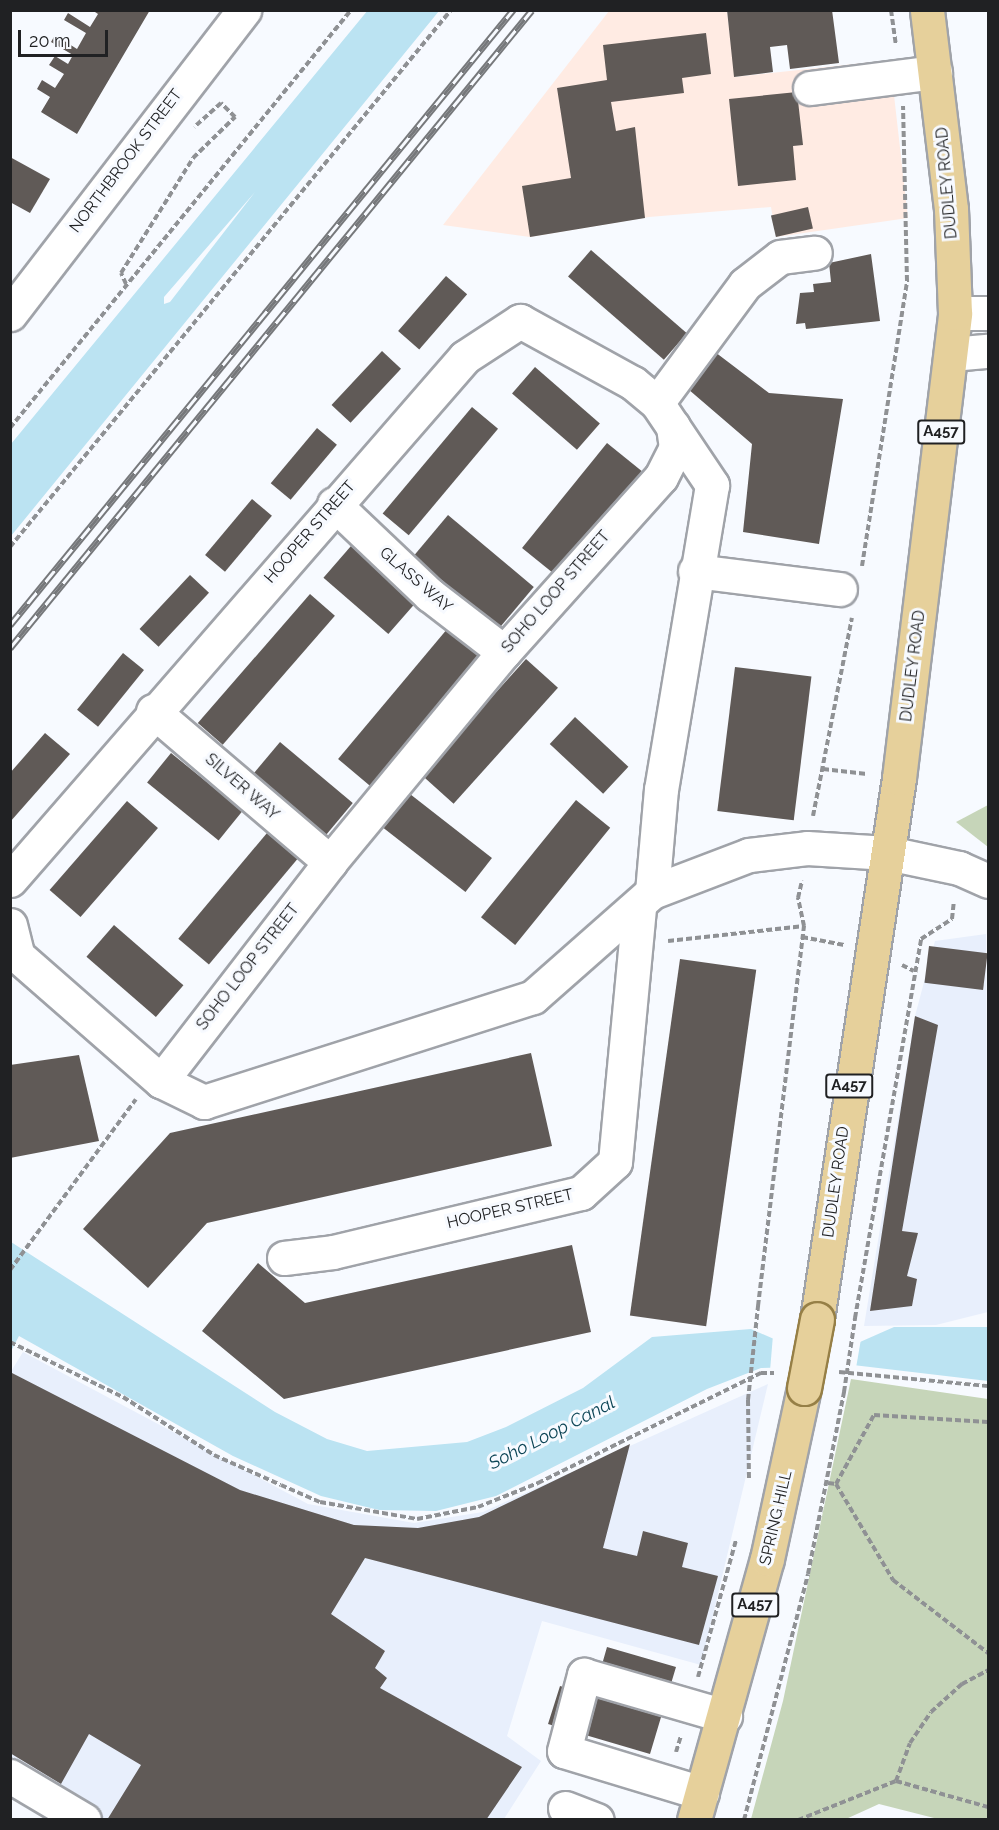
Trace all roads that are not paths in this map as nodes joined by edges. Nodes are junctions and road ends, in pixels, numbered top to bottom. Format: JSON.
{"nodes":[{"id":1,"x":244,"y":10,"type":"edge"},
{"id":2,"x":927,"y":10,"type":"edge"},
{"id":3,"x":935,"y":72,"type":"junction"},
{"id":4,"x":810,"y":88,"type":"dead end"},
{"id":5,"x":815,"y":254,"type":"dead end"},
{"id":6,"x":21,"y":282,"type":"edge"},
{"id":7,"x":955,"y":313,"type":"junction"},
{"id":8,"x":988,"y":313,"type":"edge"},
{"id":9,"x":10,"y":314,"type":"edge"},
{"id":10,"x":988,"y":351,"type":"edge"},
{"id":11,"x":951,"y":354,"type":"junction"},
{"id":12,"x":665,"y":415,"type":"junction"},
{"id":13,"x":334,"y":504,"type":"junction"},
{"id":14,"x":694,"y":571,"type":"junction"},
{"id":15,"x":851,"y":592,"type":"road end"},
{"id":16,"x":504,"y":652,"type":"junction"},
{"id":17,"x":153,"y":711,"type":"junction"},
{"id":18,"x":888,"y":853,"type":"junction"},
{"id":19,"x":330,"y":862,"type":"junction"},
{"id":20,"x":10,"y":880,"type":"edge"},
{"id":21,"x":988,"y":881,"type":"edge"},
{"id":22,"x":645,"y":899,"type":"junction"},
{"id":23,"x":10,"y":925,"type":"edge"},
{"id":24,"x":158,"y":1078,"type":"junction"},
{"id":25,"x":284,"y":1258,"type":"dead end"},
{"id":26,"x":794,"y":1381,"type":"joint"},
{"id":27,"x":724,"y":1716,"type":"junction"},
{"id":28,"x":10,"y":1776,"type":"edge"},
{"id":29,"x":698,"y":1806,"type":"edge"},
{"id":30,"x":565,"y":1808,"type":"dead end"},
{"id":31,"x":84,"y":1820,"type":"edge"},
{"id":32,"x":597,"y":1820,"type":"edge"}],
"edges":[{"from":1,"to":6,"type":"street","name":"NORTHBROOK STREET"},
{"from":2,"to":3,"type":"main road","name":"DUDLEY ROAD","number":"A457"},
{"from":3,"to":4,"type":"street"},
{"from":3,"to":7,"type":"main road","name":"DUDLEY ROAD","number":"A457"},
{"from":5,"to":12,"type":"street"},
{"from":6,"to":9,"type":"street","name":"NORTHBROOK STREET"},
{"from":7,"to":8,"type":"street"},
{"from":7,"to":11,"type":"main road","name":"DUDLEY ROAD","number":"A457"},
{"from":10,"to":11,"type":"street"},
{"from":11,"to":18,"type":"main road","name":"DUDLEY ROAD","number":"A457"},
{"from":12,"to":13,"type":"street","name":"HOOPER STREET"},
{"from":12,"to":14,"type":"street","name":"HOOPER STREET"},
{"from":12,"to":16,"type":"street","name":"SOHO LOOP STREET"},
{"from":13,"to":16,"type":"street","name":"GLASS WAY"},
{"from":13,"to":17,"type":"street","name":"HOOPER STREET"},
{"from":14,"to":15,"type":"street"},
{"from":14,"to":22,"type":"street","name":"HOOPER STREET"},
{"from":16,"to":19,"type":"street","name":"SOHO LOOP STREET"},
{"from":17,"to":19,"type":"street","name":"SILVER WAY"},
{"from":17,"to":20,"type":"street","name":"HOOPER STREET"},
{"from":18,"to":21,"type":"street"},
{"from":18,"to":22,"type":"street"},
{"from":18,"to":26,"type":"main road","name":"DUDLEY ROAD","number":"A457","bridge":true},
{"from":19,"to":24,"type":"street","name":"SOHO LOOP STREET"},
{"from":22,"to":24,"type":"street"},
{"from":22,"to":25,"type":"street","name":"HOOPER STREET"},
{"from":23,"to":24,"type":"street"},
{"from":26,"to":27,"type":"main road","name":"SPRING HILL","number":"A457"},
{"from":27,"to":29,"type":"main road","name":"SPRING HILL","number":"A457"},
{"from":27,"to":29,"type":"street"},
{"from":28,"to":31,"type":"street"},
{"from":30,"to":32,"type":"street"}]}
